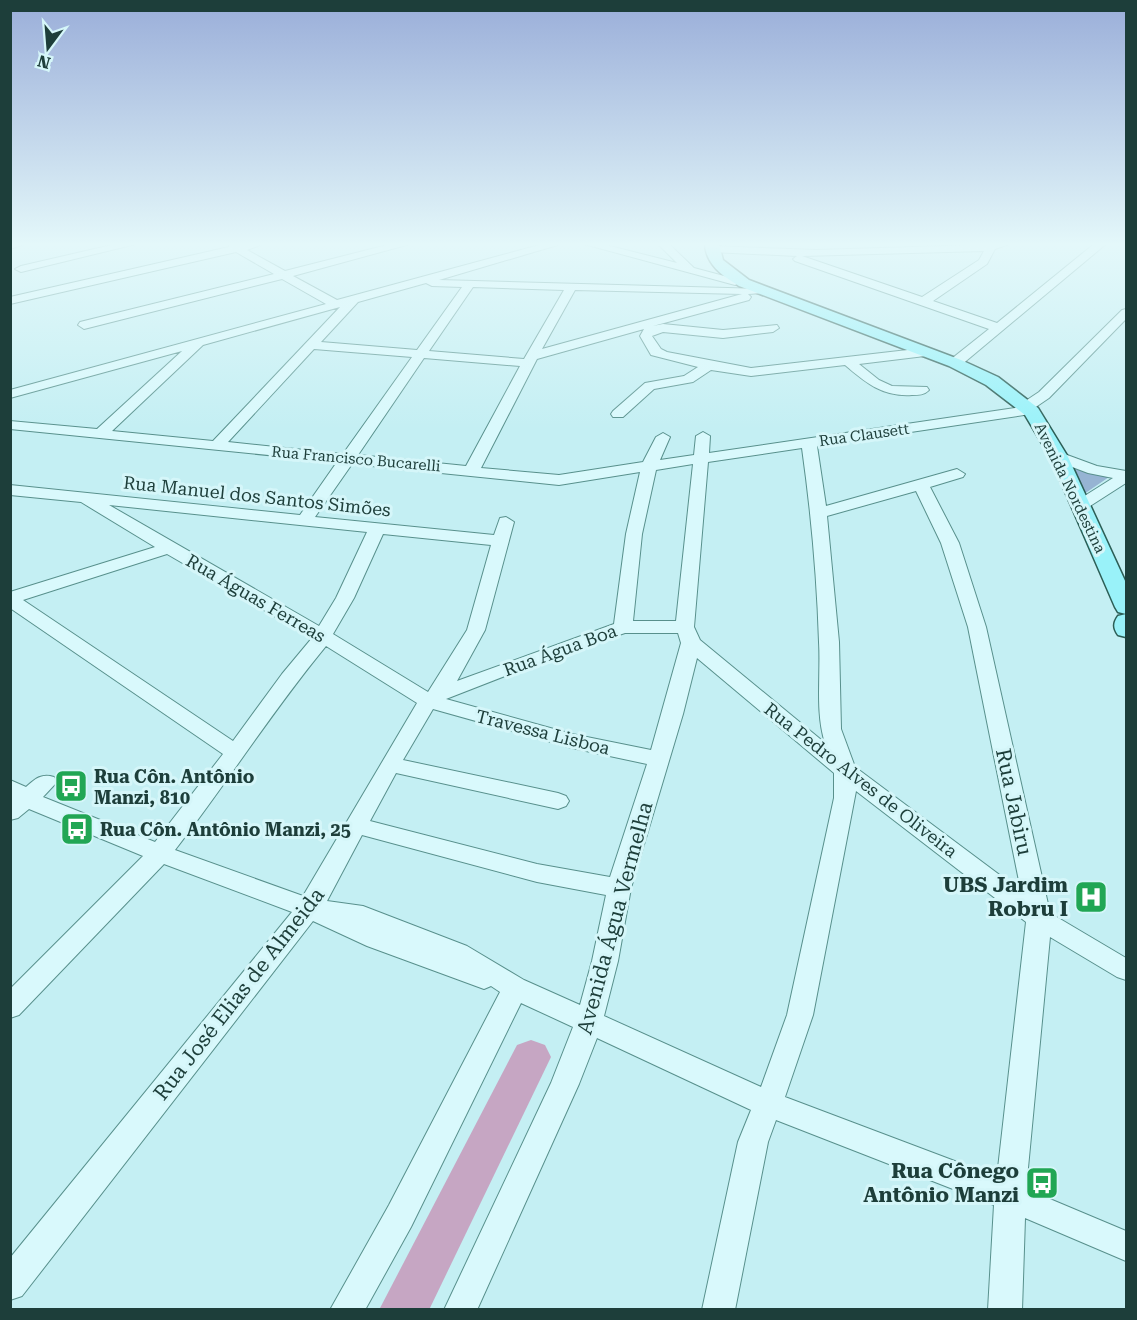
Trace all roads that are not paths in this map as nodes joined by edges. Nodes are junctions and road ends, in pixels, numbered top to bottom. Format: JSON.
{"nodes":[{"id":1,"x":162,"y":306,"type":"edge"},
{"id":2,"x":329,"y":306,"type":"edge"},
{"id":3,"x":348,"y":306,"type":"edge"},
{"id":4,"x":454,"y":306,"type":"edge"},
{"id":5,"x":561,"y":306,"type":"edge"},
{"id":6,"x":714,"y":306,"type":"edge"},
{"id":7,"x":803,"y":306,"type":"edge"},
{"id":8,"x":934,"y":306,"type":"edge"},
{"id":9,"x":1027,"y":306,"type":"edge"},
{"id":10,"x":1126,"y":313,"type":"edge"},
{"id":11,"x":84,"y":325,"type":"dead end"},
{"id":12,"x":773,"y":328,"type":"dead end"},
{"id":13,"x":1000,"y":328,"type":"junction"},
{"id":14,"x":199,"y":342,"type":"junction"},
{"id":15,"x":311,"y":345,"type":"junction"},
{"id":16,"x":926,"y":352,"type":"junction"},
{"id":17,"x":420,"y":354,"type":"junction"},
{"id":18,"x":530,"y":360,"type":"junction"},
{"id":19,"x":848,"y":361,"type":"junction"},
{"id":20,"x":955,"y":363,"type":"junction"},
{"id":21,"x":708,"y":366,"type":"junction"},
{"id":22,"x":696,"y":375,"type":"junction"},
{"id":23,"x":824,"y":377,"type":"dead end"},
{"id":24,"x":922,"y":390,"type":"dead end"},
{"id":25,"x":10,"y":394,"type":"edge"},
{"id":26,"x":1028,"y":408,"type":"junction"},
{"id":27,"x":618,"y":414,"type":"dead end"},
{"id":28,"x":10,"y":426,"type":"edge"},
{"id":29,"x":100,"y":434,"type":"junction"},
{"id":30,"x":663,"y":437,"type":"dead end"},
{"id":31,"x":809,"y":444,"type":"junction"},
{"id":32,"x":217,"y":445,"type":"junction"},
{"id":33,"x":701,"y":447,"type":"junction"},
{"id":34,"x":1059,"y":457,"type":"junction"},
{"id":35,"x":349,"y":458,"type":"junction"},
{"id":36,"x":649,"y":466,"type":"junction"},
{"id":37,"x":472,"y":470,"type":"junction"},
{"id":38,"x":957,"y":474,"type":"dead end"},
{"id":39,"x":1126,"y":477,"type":"edge"},
{"id":40,"x":921,"y":485,"type":"junction"},
{"id":41,"x":10,"y":490,"type":"edge"},
{"id":42,"x":84,"y":497,"type":"junction"},
{"id":43,"x":1081,"y":505,"type":"junction"},
{"id":44,"x":819,"y":513,"type":"junction"},
{"id":45,"x":304,"y":521,"type":"junction"},
{"id":46,"x":377,"y":529,"type":"junction"},
{"id":47,"x":503,"y":531,"type":"joint"},
{"id":48,"x":169,"y":548,"type":"junction"},
{"id":49,"x":10,"y":599,"type":"edge"},
{"id":50,"x":1126,"y":607,"type":"edge"},
{"id":51,"x":1126,"y":621,"type":"edge"},
{"id":52,"x":623,"y":627,"type":"junction"},
{"id":53,"x":1126,"y":630,"type":"edge"},
{"id":54,"x":688,"y":635,"type":"junction"},
{"id":55,"x":323,"y":636,"type":"junction"},
{"id":56,"x":434,"y":698,"type":"junction"},
{"id":57,"x":235,"y":752,"type":"junction"},
{"id":58,"x":659,"y":759,"type":"junction"},
{"id":59,"x":390,"y":764,"type":"junction"},
{"id":60,"x":845,"y":771,"type":"junction"},
{"id":61,"x":46,"y":782,"type":"dead end"},
{"id":62,"x":16,"y":799,"type":"edge"},
{"id":63,"x":558,"y":801,"type":"dead end"},
{"id":64,"x":356,"y":825,"type":"junction"},
{"id":65,"x":159,"y":853,"type":"junction"},
{"id":66,"x":619,"y":888,"type":"junction"},
{"id":67,"x":308,"y":908,"type":"junction"},
{"id":68,"x":1038,"y":918,"type":"junction"},
{"id":69,"x":1126,"y":970,"type":"edge"},
{"id":70,"x":515,"y":988,"type":"junction"},
{"id":71,"x":10,"y":1006,"type":"edge"},
{"id":72,"x":589,"y":1022,"type":"junction"},
{"id":73,"x":767,"y":1103,"type":"junction"},
{"id":74,"x":1011,"y":1196,"type":"junction"},
{"id":75,"x":1126,"y":1246,"type":"edge"},
{"id":76,"x":10,"y":1284,"type":"edge"},
{"id":77,"x":346,"y":1310,"type":"edge"},
{"id":78,"x":460,"y":1310,"type":"edge"},
{"id":79,"x":718,"y":1310,"type":"edge"},
{"id":80,"x":1005,"y":1310,"type":"edge"}],
"edges":[{"from":1,"to":11,"type":"street"},
{"from":2,"to":14,"type":"street"},
{"from":3,"to":15,"type":"street"},
{"from":4,"to":17,"type":"street"},
{"from":5,"to":18,"type":"street"},
{"from":6,"to":18,"type":"street"},
{"from":7,"to":16,"type":"main road","name":"Avenida Nordestina"},
{"from":8,"to":13,"type":"street"},
{"from":9,"to":13,"type":"street"},
{"from":10,"to":26,"type":"street"},
{"from":12,"to":21,"type":"street"},
{"from":13,"to":20,"type":"street"},
{"from":14,"to":25,"type":"street"},
{"from":14,"to":29,"type":"street"},
{"from":15,"to":17,"type":"street"},
{"from":15,"to":32,"type":"street"},
{"from":16,"to":19,"type":"street"},
{"from":16,"to":20,"type":"main road","name":"Avenida Nordestina"},
{"from":17,"to":18,"type":"street"},
{"from":17,"to":35,"type":"street"},
{"from":18,"to":37,"type":"street"},
{"from":19,"to":21,"type":"street"},
{"from":19,"to":24,"type":"street"},
{"from":20,"to":26,"type":"main road","name":"Avenida Nordestina"},
{"from":21,"to":22,"type":"street"},
{"from":22,"to":23,"type":"street"},
{"from":22,"to":27,"type":"street"},
{"from":26,"to":31,"type":"street","name":"Rua Clausett"},
{"from":26,"to":34,"type":"main road","name":"Avenida Nordestina"},
{"from":28,"to":29,"type":"street","name":"Rua Francisco Bucarelli"},
{"from":29,"to":32,"type":"street","name":"Rua Francisco Bucarelli"},
{"from":30,"to":36,"type":"street"},
{"from":31,"to":33,"type":"street","name":"Rua Clausett"},
{"from":31,"to":44,"type":"street"},
{"from":32,"to":35,"type":"street","name":"Rua Francisco Bucarelli"},
{"from":33,"to":36,"type":"street","name":"Rua Francisco Bucarelli"},
{"from":33,"to":54,"type":"street","name":"Avenida Água Vermelha"},
{"from":34,"to":39,"type":"street"},
{"from":34,"to":43,"type":"main road","name":"Avenida Nordestina"},
{"from":35,"to":37,"type":"street","name":"Rua Francisco Bucarelli"},
{"from":35,"to":45,"type":"street"},
{"from":36,"to":37,"type":"street","name":"Rua Francisco Bucarelli"},
{"from":36,"to":52,"type":"street"},
{"from":38,"to":40,"type":"street"},
{"from":39,"to":43,"type":"street"},
{"from":40,"to":44,"type":"street"},
{"from":40,"to":68,"type":"street","name":"Rua Jabiru"},
{"from":41,"to":42,"type":"street","name":"Rua Manuel dos Santos Simões"},
{"from":42,"to":45,"type":"street","name":"Rua Manuel dos Santos Simões"},
{"from":42,"to":48,"type":"street","name":"Rua Águas Ferreas"},
{"from":43,"to":50,"type":"main road","name":"Avenida Nordestina"},
{"from":44,"to":60,"type":"street"},
{"from":45,"to":46,"type":"street","name":"Rua Manuel dos Santos Simões"},
{"from":46,"to":47,"type":"street","name":"Rua Manuel dos Santos Simões"},
{"from":46,"to":55,"type":"street"},
{"from":47,"to":56,"type":"street","name":"Rua José Elias de Almeida"},
{"from":48,"to":49,"type":"street"},
{"from":48,"to":55,"type":"street","name":"Rua Águas Ferreas"},
{"from":49,"to":57,"type":"street"},
{"from":51,"to":53,"type":"main road"},
{"from":52,"to":54,"type":"street","name":"Rua Água Boa"},
{"from":52,"to":56,"type":"street","name":"Rua Água Boa"},
{"from":54,"to":58,"type":"street","name":"Avenida Água Vermelha"},
{"from":54,"to":60,"type":"street","name":"Rua Pedro Alves de Oliveira"},
{"from":55,"to":56,"type":"street","name":"Rua Águas Ferreas"},
{"from":55,"to":57,"type":"street"},
{"from":56,"to":58,"type":"street","name":"Travessa Lisboa"},
{"from":56,"to":59,"type":"street","name":"Rua José Elias de Almeida"},
{"from":57,"to":65,"type":"street"},
{"from":58,"to":66,"type":"street","name":"Avenida Água Vermelha"},
{"from":59,"to":63,"type":"street"},
{"from":59,"to":64,"type":"street","name":"Rua José Elias de Almeida"},
{"from":60,"to":68,"type":"street","name":"Rua Pedro Alves de Oliveira"},
{"from":60,"to":73,"type":"street"},
{"from":61,"to":62,"type":"street"},
{"from":62,"to":65,"type":"street"},
{"from":64,"to":66,"type":"street"},
{"from":64,"to":67,"type":"street","name":"Rua José Elias de Almeida"},
{"from":65,"to":67,"type":"street"},
{"from":65,"to":71,"type":"street"},
{"from":66,"to":72,"type":"street","name":"Avenida Água Vermelha"},
{"from":67,"to":70,"type":"street"},
{"from":67,"to":76,"type":"street","name":"Rua José Elias de Almeida"},
{"from":68,"to":69,"type":"street","name":"Rua Pedro Alves de Oliveira"},
{"from":68,"to":74,"type":"street","name":"Rua Jabiru"},
{"from":70,"to":72,"type":"street"},
{"from":70,"to":77,"type":"street"},
{"from":72,"to":73,"type":"street"},
{"from":72,"to":78,"type":"street","name":"Avenida Água Vermelha"},
{"from":73,"to":74,"type":"street"},
{"from":73,"to":79,"type":"street"},
{"from":74,"to":75,"type":"street"},
{"from":74,"to":80,"type":"street","name":"Rua Jabiru"}]}
